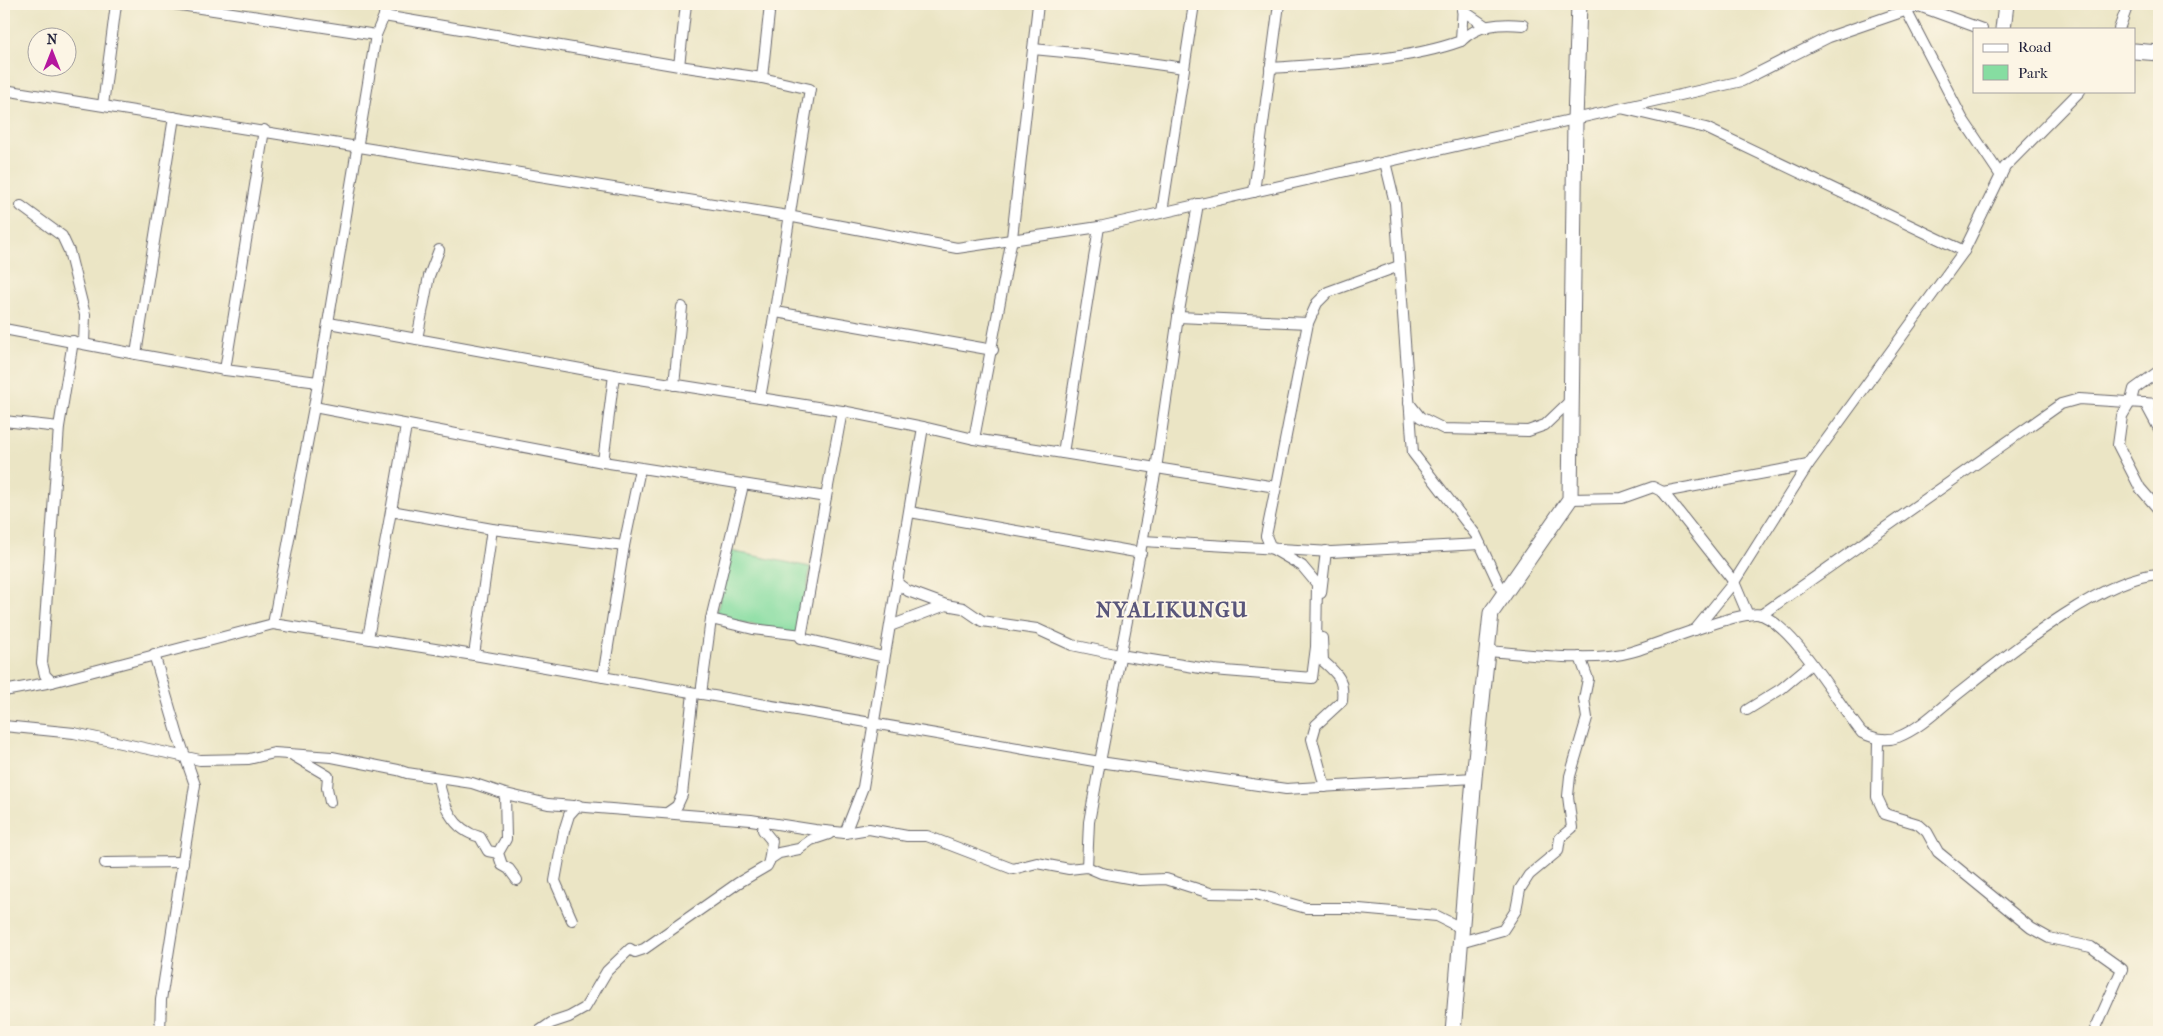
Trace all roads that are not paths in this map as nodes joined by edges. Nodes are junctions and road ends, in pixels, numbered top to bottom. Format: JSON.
{"nodes":[{"id":1,"x":116,"y":4,"type":"edge"},
{"id":2,"x":174,"y":4,"type":"edge"},
{"id":3,"x":385,"y":4,"type":"edge"},
{"id":4,"x":686,"y":4,"type":"edge"},
{"id":5,"x":770,"y":4,"type":"edge"},
{"id":6,"x":1038,"y":4,"type":"edge"},
{"id":7,"x":1194,"y":4,"type":"edge"},
{"id":8,"x":1279,"y":4,"type":"edge"},
{"id":9,"x":1579,"y":4,"type":"edge"},
{"id":10,"x":2006,"y":4,"type":"edge"},
{"id":11,"x":2128,"y":4,"type":"edge"},
{"id":12,"x":1462,"y":7,"type":"edge"},
{"id":13,"x":1903,"y":7,"type":"edge"},
{"id":14,"x":384,"y":16,"type":"junction"},
{"id":15,"x":1523,"y":25,"type":"dead end"},
{"id":16,"x":1487,"y":27,"type":"junction"},
{"id":17,"x":1979,"y":28,"type":"edge"},
{"id":18,"x":2003,"y":28,"type":"edge"},
{"id":19,"x":2119,"y":28,"type":"edge"},
{"id":20,"x":376,"y":35,"type":"junction"},
{"id":21,"x":1461,"y":41,"type":"junction"},
{"id":22,"x":1034,"y":49,"type":"junction"},
{"id":23,"x":2136,"y":51,"type":"edge"},
{"id":24,"x":2159,"y":53,"type":"edge"},
{"id":25,"x":679,"y":66,"type":"junction"},
{"id":26,"x":1184,"y":68,"type":"junction"},
{"id":27,"x":1270,"y":68,"type":"junction"},
{"id":28,"x":762,"y":78,"type":"junction"},
{"id":29,"x":4,"y":90,"type":"edge"},
{"id":30,"x":2079,"y":92,"type":"edge"},
{"id":31,"x":103,"y":105,"type":"junction"},
{"id":32,"x":1623,"y":108,"type":"junction"},
{"id":33,"x":174,"y":117,"type":"junction"},
{"id":34,"x":1575,"y":120,"type":"junction"},
{"id":35,"x":264,"y":130,"type":"junction"},
{"id":36,"x":360,"y":146,"type":"junction"},
{"id":37,"x":1385,"y":162,"type":"junction"},
{"id":38,"x":2001,"y":176,"type":"junction"},
{"id":39,"x":1254,"y":192,"type":"junction"},
{"id":40,"x":1198,"y":204,"type":"junction"},
{"id":41,"x":20,"y":206,"type":"dead end"},
{"id":42,"x":1162,"y":212,"type":"junction"},
{"id":43,"x":788,"y":216,"type":"junction"},
{"id":44,"x":1099,"y":227,"type":"junction"},
{"id":45,"x":1012,"y":238,"type":"junction"},
{"id":46,"x":439,"y":250,"type":"dead end"},
{"id":47,"x":1964,"y":251,"type":"junction"},
{"id":48,"x":1399,"y":266,"type":"junction"},
{"id":49,"x":682,"y":307,"type":"dead end"},
{"id":50,"x":776,"y":312,"type":"junction"},
{"id":51,"x":1178,"y":317,"type":"junction"},
{"id":52,"x":329,"y":323,"type":"junction"},
{"id":53,"x":1308,"y":323,"type":"junction"},
{"id":54,"x":4,"y":329,"type":"edge"},
{"id":55,"x":417,"y":339,"type":"junction"},
{"id":56,"x":73,"y":341,"type":"junction"},
{"id":57,"x":84,"y":344,"type":"junction"},
{"id":58,"x":993,"y":350,"type":"junction"},
{"id":59,"x":136,"y":354,"type":"junction"},
{"id":60,"x":225,"y":370,"type":"junction"},
{"id":61,"x":2159,"y":371,"type":"edge"},
{"id":62,"x":614,"y":375,"type":"junction"},
{"id":63,"x":318,"y":382,"type":"junction"},
{"id":64,"x":674,"y":385,"type":"junction"},
{"id":65,"x":760,"y":398,"type":"junction"},
{"id":66,"x":1571,"y":400,"type":"junction"},
{"id":67,"x":2131,"y":401,"type":"junction"},
{"id":68,"x":1409,"y":403,"type":"junction"},
{"id":69,"x":2145,"y":403,"type":"junction"},
{"id":70,"x":2159,"y":404,"type":"edge"},
{"id":71,"x":314,"y":407,"type":"junction"},
{"id":72,"x":842,"y":411,"type":"junction"},
{"id":73,"x":4,"y":421,"type":"edge"},
{"id":74,"x":406,"y":426,"type":"junction"},
{"id":75,"x":58,"y":427,"type":"junction"},
{"id":76,"x":924,"y":427,"type":"junction"},
{"id":77,"x":2159,"y":429,"type":"edge"},
{"id":78,"x":974,"y":439,"type":"junction"},
{"id":79,"x":1063,"y":453,"type":"junction"},
{"id":80,"x":603,"y":462,"type":"junction"},
{"id":81,"x":1808,"y":465,"type":"junction"},
{"id":82,"x":640,"y":469,"type":"junction"},
{"id":83,"x":1156,"y":469,"type":"junction"},
{"id":84,"x":743,"y":484,"type":"junction"},
{"id":85,"x":1276,"y":487,"type":"junction"},
{"id":86,"x":1663,"y":492,"type":"junction"},
{"id":87,"x":826,"y":497,"type":"junction"},
{"id":88,"x":1570,"y":499,"type":"junction"},
{"id":89,"x":2159,"y":510,"type":"edge"},
{"id":90,"x":391,"y":511,"type":"junction"},
{"id":91,"x":910,"y":512,"type":"junction"},
{"id":92,"x":492,"y":529,"type":"junction"},
{"id":93,"x":1143,"y":541,"type":"junction"},
{"id":94,"x":1480,"y":544,"type":"junction"},
{"id":95,"x":624,"y":546,"type":"junction"},
{"id":96,"x":1272,"y":548,"type":"junction"},
{"id":97,"x":1326,"y":551,"type":"junction"},
{"id":98,"x":1141,"y":552,"type":"junction"},
{"id":99,"x":2159,"y":574,"type":"edge"},
{"id":100,"x":1734,"y":582,"type":"junction"},
{"id":101,"x":898,"y":583,"type":"junction"},
{"id":102,"x":1504,"y":595,"type":"junction"},
{"id":103,"x":946,"y":605,"type":"junction"},
{"id":104,"x":1748,"y":615,"type":"junction"},
{"id":105,"x":1761,"y":615,"type":"junction"},
{"id":106,"x":711,"y":619,"type":"junction"},
{"id":107,"x":273,"y":624,"type":"junction"},
{"id":108,"x":890,"y":626,"type":"junction"},
{"id":109,"x":1695,"y":630,"type":"junction"},
{"id":110,"x":802,"y":635,"type":"junction"},
{"id":111,"x":368,"y":638,"type":"junction"},
{"id":112,"x":1487,"y":651,"type":"junction"},
{"id":113,"x":154,"y":654,"type":"junction"},
{"id":114,"x":474,"y":655,"type":"junction"},
{"id":115,"x":1120,"y":655,"type":"junction"},
{"id":116,"x":884,"y":657,"type":"junction"},
{"id":117,"x":1580,"y":657,"type":"junction"},
{"id":118,"x":1812,"y":664,"type":"junction"},
{"id":119,"x":603,"y":677,"type":"junction"},
{"id":120,"x":52,"y":682,"type":"junction"},
{"id":121,"x":4,"y":691,"type":"edge"},
{"id":122,"x":697,"y":694,"type":"junction"},
{"id":123,"x":1747,"y":710,"type":"dead end"},
{"id":124,"x":873,"y":725,"type":"junction"},
{"id":125,"x":4,"y":726,"type":"edge"},
{"id":126,"x":1878,"y":740,"type":"junction"},
{"id":127,"x":291,"y":755,"type":"junction"},
{"id":128,"x":186,"y":758,"type":"junction"},
{"id":129,"x":1100,"y":762,"type":"junction"},
{"id":130,"x":438,"y":778,"type":"junction"},
{"id":131,"x":1474,"y":778,"type":"junction"},
{"id":132,"x":1325,"y":787,"type":"junction"},
{"id":133,"x":505,"y":794,"type":"junction"},
{"id":134,"x":682,"y":795,"type":"junction"},
{"id":135,"x":330,"y":802,"type":"dead end"},
{"id":136,"x":578,"y":805,"type":"junction"},
{"id":137,"x":667,"y":813,"type":"junction"},
{"id":138,"x":693,"y":815,"type":"junction"},
{"id":139,"x":764,"y":822,"type":"junction"},
{"id":140,"x":840,"y":832,"type":"junction"},
{"id":141,"x":498,"y":853,"type":"junction"},
{"id":142,"x":183,"y":862,"type":"junction"},
{"id":143,"x":769,"y":862,"type":"junction"},
{"id":144,"x":106,"y":863,"type":"dead end"},
{"id":145,"x":1087,"y":867,"type":"junction"},
{"id":146,"x":517,"y":880,"type":"dead end"},
{"id":147,"x":572,"y":920,"type":"dead end"},
{"id":148,"x":1460,"y":935,"type":"junction"},
{"id":149,"x":160,"y":1032,"type":"edge"},
{"id":150,"x":538,"y":1032,"type":"edge"},
{"id":151,"x":1453,"y":1032,"type":"edge"},
{"id":152,"x":2094,"y":1032,"type":"edge"}],
"edges":[{"from":1,"to":31,"type":"street"},
{"from":2,"to":20,"type":"street"},
{"from":3,"to":14,"type":"street"},
{"from":4,"to":25,"type":"street"},
{"from":5,"to":28,"type":"street"},
{"from":6,"to":22,"type":"street"},
{"from":7,"to":26,"type":"street"},
{"from":8,"to":27,"type":"street"},
{"from":9,"to":34,"type":"street"},
{"from":10,"to":18,"type":"street"},
{"from":11,"to":19,"type":"street"},
{"from":12,"to":16,"type":"street"},
{"from":12,"to":21,"type":"street"},
{"from":13,"to":17,"type":"street"},
{"from":13,"to":32,"type":"street"},
{"from":13,"to":38,"type":"street"},
{"from":14,"to":20,"type":"street"},
{"from":14,"to":25,"type":"street"},
{"from":15,"to":16,"type":"street"},
{"from":16,"to":21,"type":"street"},
{"from":20,"to":36,"type":"street"},
{"from":21,"to":27,"type":"street"},
{"from":22,"to":26,"type":"street"},
{"from":22,"to":45,"type":"street"},
{"from":23,"to":24,"type":"street"},
{"from":25,"to":28,"type":"street"},
{"from":26,"to":42,"type":"street"},
{"from":27,"to":39,"type":"street"},
{"from":28,"to":43,"type":"street"},
{"from":29,"to":31,"type":"street"},
{"from":30,"to":38,"type":"street"},
{"from":31,"to":33,"type":"street"},
{"from":32,"to":34,"type":"street"},
{"from":32,"to":47,"type":"street"},
{"from":33,"to":35,"type":"street"},
{"from":33,"to":59,"type":"street"},
{"from":34,"to":37,"type":"street"},
{"from":34,"to":66,"type":"street"},
{"from":35,"to":36,"type":"street"},
{"from":35,"to":60,"type":"street"},
{"from":36,"to":43,"type":"street"},
{"from":36,"to":52,"type":"street"},
{"from":37,"to":39,"type":"street"},
{"from":37,"to":48,"type":"street"},
{"from":38,"to":47,"type":"street"},
{"from":39,"to":40,"type":"street"},
{"from":40,"to":42,"type":"street"},
{"from":40,"to":51,"type":"street"},
{"from":41,"to":57,"type":"street"},
{"from":42,"to":44,"type":"street"},
{"from":43,"to":45,"type":"street"},
{"from":43,"to":50,"type":"street"},
{"from":44,"to":45,"type":"street"},
{"from":44,"to":79,"type":"street"},
{"from":45,"to":58,"type":"street"},
{"from":46,"to":55,"type":"street"},
{"from":47,"to":81,"type":"street"},
{"from":48,"to":53,"type":"street"},
{"from":48,"to":68,"type":"street"},
{"from":49,"to":64,"type":"street"},
{"from":50,"to":58,"type":"street"},
{"from":50,"to":65,"type":"street"},
{"from":51,"to":53,"type":"street"},
{"from":51,"to":83,"type":"street"},
{"from":52,"to":55,"type":"street"},
{"from":52,"to":63,"type":"street"},
{"from":53,"to":85,"type":"street"},
{"from":54,"to":56,"type":"street"},
{"from":55,"to":62,"type":"street"},
{"from":56,"to":57,"type":"street"},
{"from":56,"to":75,"type":"street"},
{"from":57,"to":59,"type":"street"},
{"from":58,"to":78,"type":"street"},
{"from":59,"to":60,"type":"street"},
{"from":60,"to":63,"type":"street"},
{"from":61,"to":67,"type":"street"},
{"from":62,"to":64,"type":"street"},
{"from":62,"to":80,"type":"street"},
{"from":63,"to":71,"type":"street"},
{"from":64,"to":65,"type":"street"},
{"from":65,"to":72,"type":"street"},
{"from":66,"to":68,"type":"street"},
{"from":66,"to":88,"type":"street"},
{"from":67,"to":69,"type":"street"},
{"from":67,"to":89,"type":"street"},
{"from":67,"to":105,"type":"street"},
{"from":68,"to":94,"type":"street"},
{"from":69,"to":70,"type":"street"},
{"from":69,"to":77,"type":"street"},
{"from":71,"to":74,"type":"street"},
{"from":71,"to":107,"type":"street"},
{"from":72,"to":76,"type":"street"},
{"from":72,"to":87,"type":"street"},
{"from":73,"to":75,"type":"street"},
{"from":74,"to":80,"type":"street"},
{"from":74,"to":90,"type":"street"},
{"from":75,"to":120,"type":"street"},
{"from":76,"to":78,"type":"street"},
{"from":76,"to":91,"type":"street"},
{"from":78,"to":79,"type":"street"},
{"from":79,"to":83,"type":"street"},
{"from":80,"to":82,"type":"street"},
{"from":81,"to":86,"type":"street"},
{"from":81,"to":100,"type":"street"},
{"from":82,"to":84,"type":"street"},
{"from":82,"to":95,"type":"street"},
{"from":83,"to":85,"type":"street"},
{"from":83,"to":93,"type":"street"},
{"from":84,"to":87,"type":"street"},
{"from":84,"to":106,"type":"street"},
{"from":85,"to":96,"type":"street"},
{"from":86,"to":88,"type":"street"},
{"from":86,"to":100,"type":"street"},
{"from":87,"to":110,"type":"street"},
{"from":88,"to":102,"type":"street"},
{"from":90,"to":92,"type":"street"},
{"from":90,"to":111,"type":"street"},
{"from":91,"to":98,"type":"street"},
{"from":91,"to":101,"type":"street"},
{"from":92,"to":95,"type":"street"},
{"from":92,"to":114,"type":"street"},
{"from":93,"to":96,"type":"street"},
{"from":93,"to":98,"type":"street"},
{"from":94,"to":97,"type":"street"},
{"from":94,"to":102,"type":"street"},
{"from":95,"to":119,"type":"street"},
{"from":96,"to":97,"type":"street"},
{"from":96,"to":115,"type":"street"},
{"from":97,"to":132,"type":"street"},
{"from":98,"to":115,"type":"street"},
{"from":99,"to":126,"type":"street"},
{"from":100,"to":104,"type":"street"},
{"from":100,"to":109,"type":"street"},
{"from":101,"to":103,"type":"street"},
{"from":101,"to":108,"type":"street"},
{"from":102,"to":112,"type":"street"},
{"from":103,"to":108,"type":"street"},
{"from":103,"to":115,"type":"street"},
{"from":104,"to":105,"type":"street"},
{"from":104,"to":109,"type":"street"},
{"from":105,"to":118,"type":"street"},
{"from":106,"to":110,"type":"street"},
{"from":106,"to":122,"type":"street"},
{"from":107,"to":111,"type":"street"},
{"from":107,"to":113,"type":"street"},
{"from":108,"to":116,"type":"street"},
{"from":109,"to":117,"type":"street"},
{"from":110,"to":116,"type":"street"},
{"from":111,"to":114,"type":"street"},
{"from":112,"to":117,"type":"street"},
{"from":112,"to":131,"type":"street"},
{"from":113,"to":120,"type":"street"},
{"from":113,"to":128,"type":"street"},
{"from":114,"to":119,"type":"street"},
{"from":115,"to":129,"type":"street"},
{"from":116,"to":124,"type":"street"},
{"from":117,"to":148,"type":"street"},
{"from":118,"to":123,"type":"street"},
{"from":118,"to":126,"type":"street"},
{"from":119,"to":122,"type":"street"},
{"from":120,"to":121,"type":"street"},
{"from":122,"to":124,"type":"street"},
{"from":122,"to":134,"type":"street"},
{"from":124,"to":129,"type":"street"},
{"from":124,"to":140,"type":"street"},
{"from":125,"to":128,"type":"street"},
{"from":126,"to":152,"type":"street"},
{"from":127,"to":128,"type":"street"},
{"from":127,"to":130,"type":"street"},
{"from":127,"to":135,"type":"street"},
{"from":128,"to":142,"type":"street"},
{"from":129,"to":132,"type":"street"},
{"from":129,"to":145,"type":"street"},
{"from":130,"to":133,"type":"street"},
{"from":130,"to":141,"type":"street"},
{"from":131,"to":132,"type":"street"},
{"from":131,"to":148,"type":"street"},
{"from":133,"to":136,"type":"street"},
{"from":133,"to":141,"type":"street"},
{"from":134,"to":137,"type":"street"},
{"from":134,"to":138,"type":"street"},
{"from":136,"to":137,"type":"street"},
{"from":136,"to":147,"type":"street"},
{"from":137,"to":138,"type":"street"},
{"from":138,"to":139,"type":"street"},
{"from":139,"to":140,"type":"street"},
{"from":139,"to":143,"type":"street"},
{"from":140,"to":143,"type":"street"},
{"from":140,"to":145,"type":"street"},
{"from":141,"to":146,"type":"street"},
{"from":142,"to":144,"type":"street"},
{"from":142,"to":149,"type":"street"},
{"from":143,"to":150,"type":"street"},
{"from":145,"to":148,"type":"street"},
{"from":148,"to":151,"type":"street"}]}
